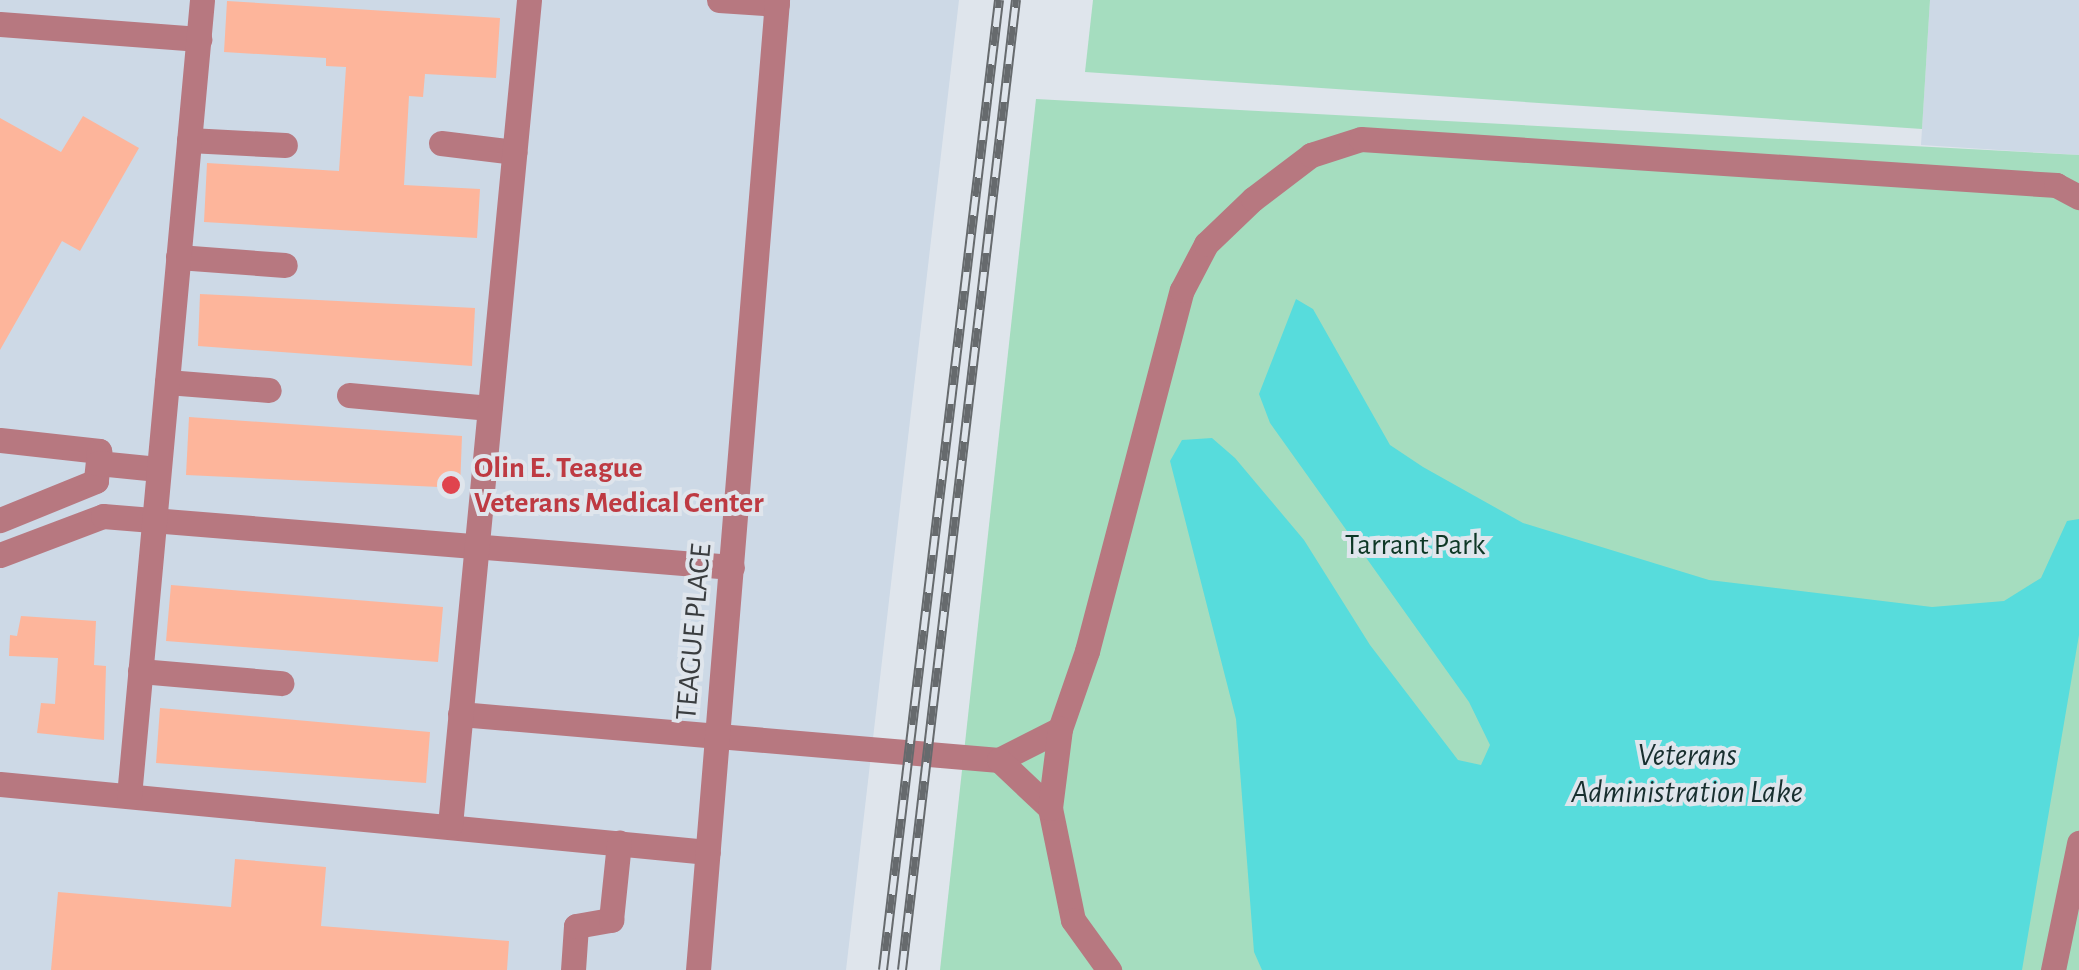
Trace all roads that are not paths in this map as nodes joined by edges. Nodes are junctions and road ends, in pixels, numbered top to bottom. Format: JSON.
{"nodes":[{"id":1,"x":202,"y":0,"type":"edge"},
{"id":2,"x":529,"y":0,"type":"edge"},
{"id":3,"x":719,"y":0,"type":"edge"},
{"id":4,"x":777,"y":2,"type":"edge"},
{"id":5,"x":0,"y":24,"type":"edge"},
{"id":6,"x":198,"y":39,"type":"junction"},
{"id":7,"x":189,"y":140,"type":"junction"},
{"id":8,"x":441,"y":143,"type":"dead end"},
{"id":9,"x":285,"y":145,"type":"dead end"},
{"id":10,"x":514,"y":152,"type":"junction"},
{"id":11,"x":2079,"y":198,"type":"edge"},
{"id":12,"x":178,"y":257,"type":"junction"},
{"id":13,"x":285,"y":264,"type":"dead end"},
{"id":14,"x":166,"y":382,"type":"junction"},
{"id":15,"x":269,"y":390,"type":"dead end"},
{"id":16,"x":349,"y":394,"type":"dead end"},
{"id":17,"x":489,"y":408,"type":"junction"},
{"id":18,"x":0,"y":440,"type":"edge"},
{"id":19,"x":98,"y":464,"type":"junction"},
{"id":20,"x":158,"y":470,"type":"junction"},
{"id":21,"x":0,"y":520,"type":"edge"},
{"id":22,"x":154,"y":520,"type":"junction"},
{"id":23,"x":476,"y":548,"type":"junction"},
{"id":24,"x":0,"y":554,"type":"edge"},
{"id":25,"x":732,"y":567,"type":"junction"},
{"id":26,"x":140,"y":671,"type":"junction"},
{"id":27,"x":281,"y":683,"type":"dead end"},
{"id":28,"x":460,"y":714,"type":"junction"},
{"id":29,"x":1060,"y":728,"type":"junction"},
{"id":30,"x":718,"y":733,"type":"junction"},
{"id":31,"x":999,"y":760,"type":"junction"},
{"id":32,"x":0,"y":784,"type":"edge"},
{"id":33,"x":129,"y":796,"type":"junction"},
{"id":34,"x":1050,"y":808,"type":"junction"},
{"id":35,"x":450,"y":825,"type":"junction"},
{"id":36,"x":619,"y":842,"type":"junction"},
{"id":37,"x":2079,"y":843,"type":"edge"},
{"id":38,"x":708,"y":852,"type":"junction"},
{"id":39,"x":573,"y":970,"type":"edge"},
{"id":40,"x":698,"y":970,"type":"edge"},
{"id":41,"x":1109,"y":970,"type":"edge"},
{"id":42,"x":2053,"y":970,"type":"edge"}],
"edges":[{"from":1,"to":6,"type":"lane"},
{"from":2,"to":10,"type":"lane"},
{"from":3,"to":4,"type":"lane"},
{"from":4,"to":25,"type":"lane","name":"TEAGUE PLACE"},
{"from":5,"to":6,"type":"lane"},
{"from":6,"to":7,"type":"lane"},
{"from":7,"to":9,"type":"lane"},
{"from":7,"to":12,"type":"lane"},
{"from":8,"to":10,"type":"lane"},
{"from":10,"to":17,"type":"lane"},
{"from":11,"to":29,"type":"lane"},
{"from":12,"to":13,"type":"lane"},
{"from":12,"to":14,"type":"lane"},
{"from":14,"to":15,"type":"lane"},
{"from":14,"to":20,"type":"lane"},
{"from":16,"to":17,"type":"lane"},
{"from":17,"to":23,"type":"lane"},
{"from":18,"to":19,"type":"lane"},
{"from":19,"to":20,"type":"lane"},
{"from":19,"to":21,"type":"lane"},
{"from":20,"to":22,"type":"lane"},
{"from":22,"to":23,"type":"lane"},
{"from":22,"to":24,"type":"lane"},
{"from":22,"to":26,"type":"lane"},
{"from":23,"to":25,"type":"lane"},
{"from":23,"to":28,"type":"lane"},
{"from":25,"to":30,"type":"lane","name":"TEAGUE PLACE"},
{"from":26,"to":27,"type":"lane"},
{"from":26,"to":33,"type":"lane"},
{"from":28,"to":30,"type":"lane"},
{"from":28,"to":35,"type":"lane"},
{"from":29,"to":31,"type":"lane"},
{"from":29,"to":34,"type":"lane"},
{"from":30,"to":31,"type":"lane"},
{"from":30,"to":38,"type":"lane","name":"TEAGUE PLACE"},
{"from":31,"to":34,"type":"lane"},
{"from":32,"to":33,"type":"lane"},
{"from":33,"to":35,"type":"lane"},
{"from":34,"to":41,"type":"lane"},
{"from":35,"to":36,"type":"lane"},
{"from":36,"to":38,"type":"lane"},
{"from":36,"to":39,"type":"lane"},
{"from":37,"to":42,"type":"lane"},
{"from":38,"to":40,"type":"lane","name":"TEAGUE PLACE"}]}
